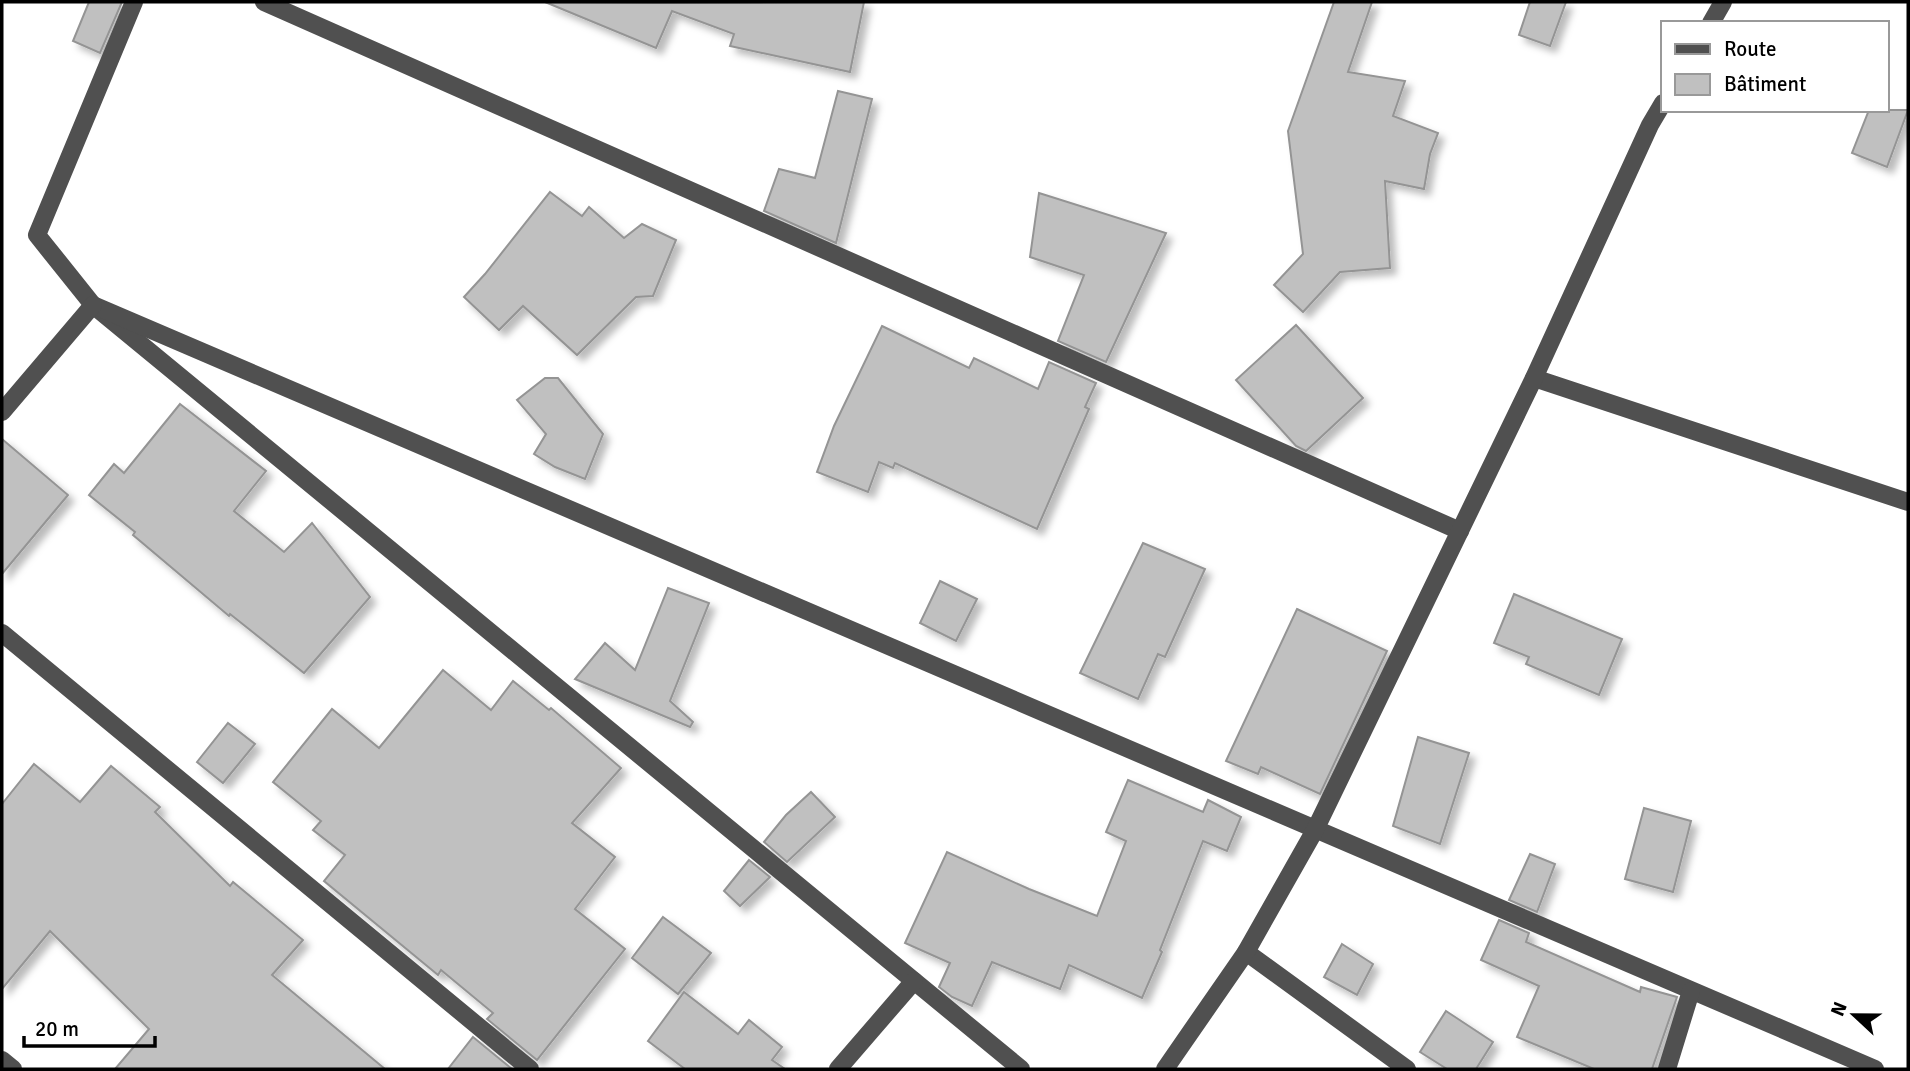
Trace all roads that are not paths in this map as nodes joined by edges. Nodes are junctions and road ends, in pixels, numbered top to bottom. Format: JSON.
{"nodes":[{"id":1,"x":134,"y":2,"type":"edge"},
{"id":2,"x":264,"y":2,"type":"edge"},
{"id":3,"x":1724,"y":2,"type":"edge"},
{"id":4,"x":1712,"y":21,"type":"edge"},
{"id":5,"x":1661,"y":106,"type":"edge"},
{"id":6,"x":93,"y":305,"type":"junction"},
{"id":7,"x":1534,"y":378,"type":"junction"},
{"id":8,"x":2,"y":412,"type":"edge"},
{"id":9,"x":1908,"y":502,"type":"edge"},
{"id":10,"x":1460,"y":531,"type":"junction"},
{"id":11,"x":2,"y":633,"type":"edge"},
{"id":12,"x":1315,"y":831,"type":"junction"},
{"id":13,"x":1246,"y":951,"type":"junction"},
{"id":14,"x":914,"y":981,"type":"junction"},
{"id":15,"x":1691,"y":991,"type":"junction"},
{"id":16,"x":2,"y":1060,"type":"edge"},
{"id":17,"x":13,"y":1069,"type":"edge"},
{"id":18,"x":530,"y":1069,"type":"edge"},
{"id":19,"x":838,"y":1069,"type":"edge"},
{"id":20,"x":1021,"y":1069,"type":"edge"},
{"id":21,"x":1165,"y":1069,"type":"edge"},
{"id":22,"x":1407,"y":1069,"type":"edge"},
{"id":23,"x":1667,"y":1069,"type":"edge"},
{"id":24,"x":1875,"y":1069,"type":"edge"}],
"edges":[{"from":1,"to":6,"type":"street"},
{"from":2,"to":10,"type":"street"},
{"from":3,"to":4,"type":"street"},
{"from":5,"to":7,"type":"street"},
{"from":6,"to":8,"type":"street"},
{"from":6,"to":12,"type":"street"},
{"from":6,"to":14,"type":"street"},
{"from":7,"to":9,"type":"street"},
{"from":7,"to":10,"type":"street"},
{"from":10,"to":12,"type":"street"},
{"from":11,"to":18,"type":"street"},
{"from":12,"to":13,"type":"street"},
{"from":12,"to":15,"type":"street"},
{"from":13,"to":21,"type":"street"},
{"from":13,"to":22,"type":"street"},
{"from":14,"to":19,"type":"street"},
{"from":14,"to":20,"type":"street"},
{"from":15,"to":23,"type":"street"},
{"from":15,"to":24,"type":"street"},
{"from":16,"to":17,"type":"street"}]}
